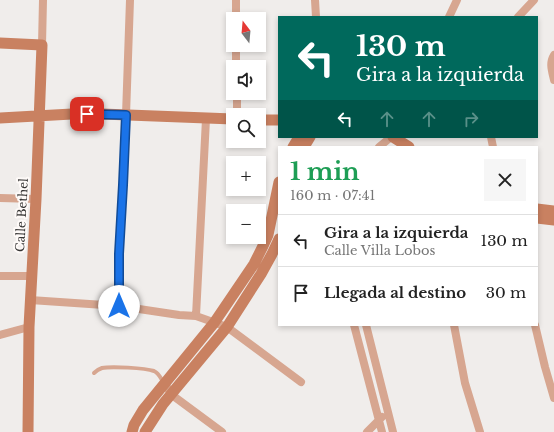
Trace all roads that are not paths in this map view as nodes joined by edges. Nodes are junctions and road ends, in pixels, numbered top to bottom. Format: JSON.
{"nodes":[{"id":1,"x":43,"y":0,"type":"edge"},
{"id":2,"x":130,"y":0,"type":"edge"},
{"id":3,"x":236,"y":0,"type":"edge"},
{"id":4,"x":315,"y":0,"type":"edge"},
{"id":5,"x":457,"y":0,"type":"edge"},
{"id":6,"x":534,"y":0,"type":"edge"},
{"id":7,"x":236,"y":12,"type":"edge"},
{"id":8,"x":316,"y":16,"type":"edge"},
{"id":9,"x":449,"y":16,"type":"edge"},
{"id":10,"x":519,"y":16,"type":"edge"},
{"id":11,"x":0,"y":43,"type":"edge"},
{"id":12,"x":42,"y":46,"type":"junction"},
{"id":13,"x":554,"y":55,"type":"edge"},
{"id":14,"x":554,"y":80,"type":"edge"},
{"id":15,"x":126,"y":115,"type":"junction"},
{"id":16,"x":39,"y":116,"type":"junction"},
{"id":17,"x":0,"y":118,"type":"edge"},
{"id":18,"x":206,"y":118,"type":"junction"},
{"id":19,"x":226,"y":119,"type":"edge"},
{"id":20,"x":266,"y":120,"type":"edge"},
{"id":21,"x":278,"y":120,"type":"edge"},
{"id":22,"x":391,"y":138,"type":"edge"},
{"id":23,"x":394,"y":138,"type":"edge"},
{"id":24,"x":380,"y":146,"type":"edge"},
{"id":25,"x":407,"y":146,"type":"edge"},
{"id":26,"x":278,"y":187,"type":"edge"},
{"id":27,"x":0,"y":198,"type":"edge"},
{"id":28,"x":36,"y":199,"type":"junction"},
{"id":29,"x":538,"y":209,"type":"edge"},
{"id":30,"x":554,"y":211,"type":"edge"},
{"id":31,"x":538,"y":218,"type":"edge"},
{"id":32,"x":554,"y":220,"type":"edge"},
{"id":33,"x":278,"y":241,"type":"edge"},
{"id":34,"x":0,"y":276,"type":"edge"},
{"id":35,"x":31,"y":276,"type":"junction"},
{"id":36,"x":30,"y":300,"type":"junction"},
{"id":37,"x":119,"y":306,"type":"junction"},
{"id":38,"x":196,"y":316,"type":"junction"},
{"id":39,"x":214,"y":323,"type":"junction"},
{"id":40,"x":354,"y":326,"type":"edge"},
{"id":41,"x":366,"y":326,"type":"edge"},
{"id":42,"x":454,"y":326,"type":"edge"},
{"id":43,"x":534,"y":326,"type":"edge"},
{"id":44,"x":29,"y":327,"type":"junction"},
{"id":45,"x":227,"y":327,"type":"junction"},
{"id":46,"x":0,"y":335,"type":"edge"},
{"id":47,"x":94,"y":373,"type":"dead end"},
{"id":48,"x":301,"y":382,"type":"dead end"},
{"id":49,"x":165,"y":384,"type":"junction"},
{"id":50,"x":172,"y":395,"type":"junction"},
{"id":51,"x":554,"y":398,"type":"edge"},
{"id":52,"x":388,"y":414,"type":"junction"},
{"id":53,"x":379,"y":419,"type":"junction"},
{"id":54,"x":28,"y":432,"type":"edge"},
{"id":55,"x":132,"y":432,"type":"edge"},
{"id":56,"x":145,"y":432,"type":"edge"},
{"id":57,"x":222,"y":432,"type":"edge"},
{"id":58,"x":367,"y":432,"type":"edge"},
{"id":59,"x":382,"y":432,"type":"edge"},
{"id":60,"x":393,"y":432,"type":"edge"},
{"id":61,"x":480,"y":432,"type":"edge"}],
"edges":[{"from":1,"to":12,"type":"street","name":"Calle Bethel"},
{"from":2,"to":15,"type":"street"},
{"from":3,"to":7,"type":"street"},
{"from":4,"to":8,"type":"street"},
{"from":5,"to":9,"type":"street"},
{"from":6,"to":10,"type":"street"},
{"from":11,"to":12,"type":"street"},
{"from":12,"to":16,"type":"street","name":"Calle Bethel"},
{"from":13,"to":14,"type":"street"},
{"from":15,"to":16,"type":"street"},
{"from":15,"to":18,"type":"street"},
{"from":15,"to":37,"type":"street"},
{"from":16,"to":17,"type":"street"},
{"from":16,"to":28,"type":"street","name":"Calle Bethel"},
{"from":18,"to":19,"type":"street"},
{"from":18,"to":38,"type":"street"},
{"from":20,"to":21,"type":"street"},
{"from":22,"to":24,"type":"street"},
{"from":23,"to":25,"type":"street"},
{"from":26,"to":39,"type":"street"},
{"from":27,"to":28,"type":"street"},
{"from":28,"to":35,"type":"street","name":"Calle Bethel"},
{"from":29,"to":30,"type":"street"},
{"from":31,"to":32,"type":"street"},
{"from":33,"to":45,"type":"street"},
{"from":34,"to":35,"type":"street"},
{"from":35,"to":36,"type":"street","name":"Calle Bethel"},
{"from":36,"to":37,"type":"street"},
{"from":36,"to":44,"type":"street","name":"Calle Bethel"},
{"from":37,"to":38,"type":"street"},
{"from":38,"to":39,"type":"street"},
{"from":39,"to":45,"type":"street"},
{"from":39,"to":49,"type":"street"},
{"from":40,"to":53,"type":"street"},
{"from":41,"to":52,"type":"street"},
{"from":42,"to":61,"type":"street"},
{"from":43,"to":51,"type":"street"},
{"from":44,"to":46,"type":"street"},
{"from":44,"to":54,"type":"street","name":"Calle Bethel"},
{"from":45,"to":48,"type":"street"},
{"from":45,"to":50,"type":"street"},
{"from":47,"to":49,"type":"lane"},
{"from":49,"to":50,"type":"street"},
{"from":49,"to":55,"type":"street"},
{"from":50,"to":56,"type":"street"},
{"from":50,"to":57,"type":"street"},
{"from":52,"to":53,"type":"street"},
{"from":52,"to":60,"type":"street"},
{"from":53,"to":58,"type":"street"},
{"from":53,"to":59,"type":"street"}]}
